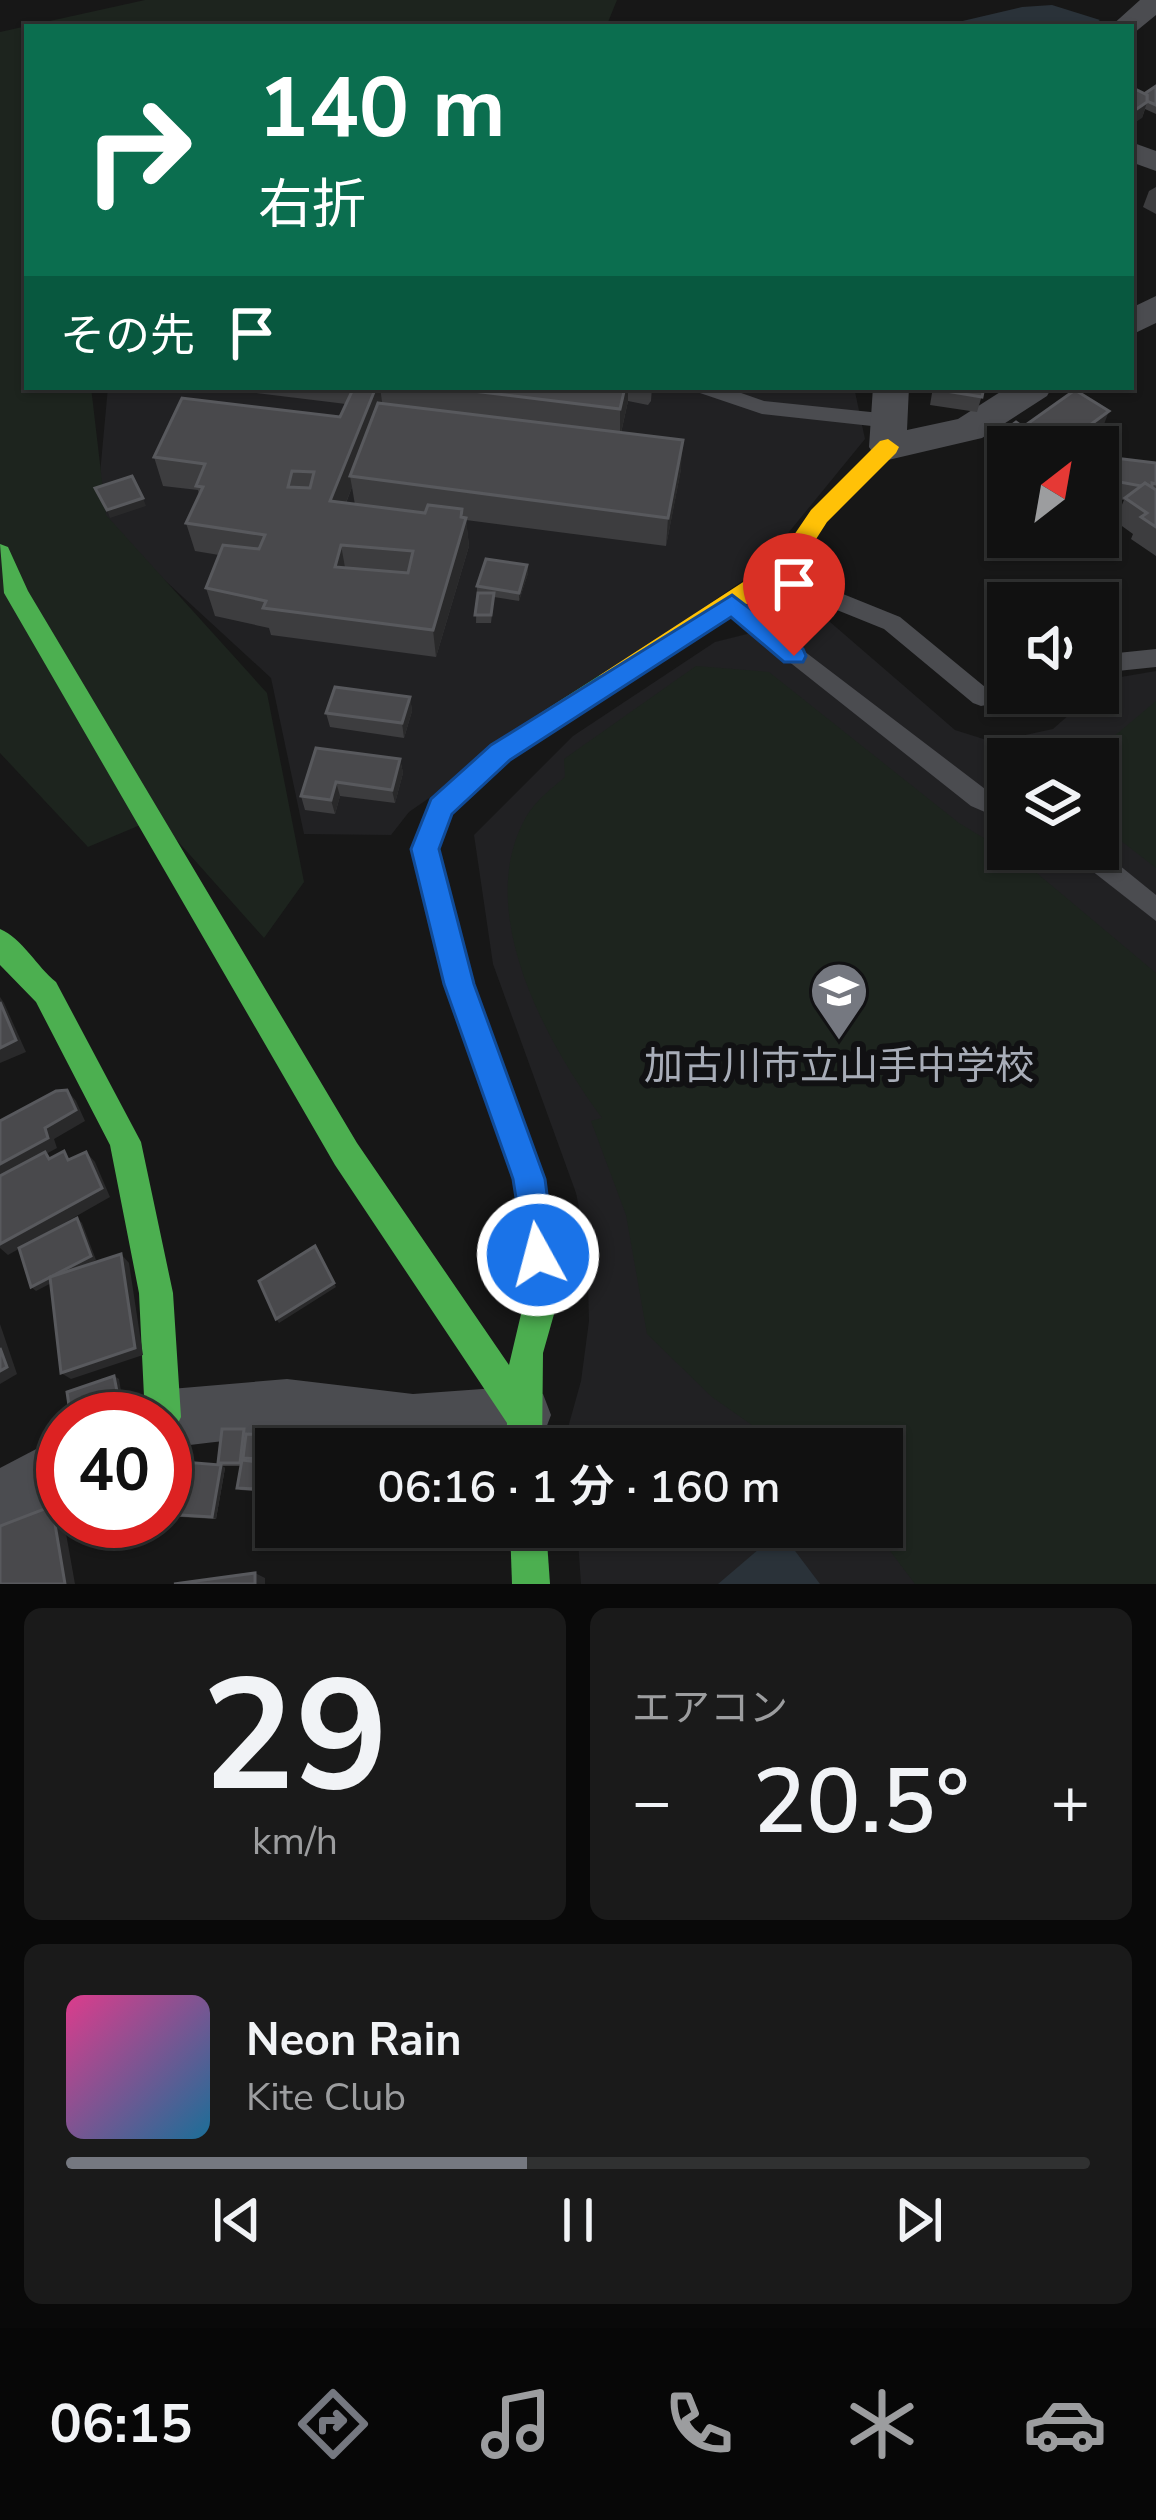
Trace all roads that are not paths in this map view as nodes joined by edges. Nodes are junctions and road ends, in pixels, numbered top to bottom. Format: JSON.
{"nodes":[{"id":1,"x":713,"y":390,"type":"edge"},
{"id":2,"x":756,"y":390,"type":"edge"},
{"id":3,"x":1029,"y":390,"type":"edge"},
{"id":4,"x":890,"y":416,"type":"edge"},
{"id":5,"x":0,"y":553,"type":"edge"},
{"id":6,"x":786,"y":566,"type":"junction"},
{"id":7,"x":732,"y":604,"type":"junction"},
{"id":8,"x":1156,"y":658,"type":"edge"},
{"id":9,"x":1119,"y":662,"type":"edge"},
{"id":10,"x":987,"y":696,"type":"edge"},
{"id":11,"x":987,"y":802,"type":"edge"},
{"id":12,"x":1107,"y":870,"type":"edge"},
{"id":13,"x":1156,"y":910,"type":"edge"},
{"id":14,"x":0,"y":942,"type":"edge"},
{"id":15,"x":160,"y":1392,"type":"edge"},
{"id":16,"x":192,"y":1416,"type":"edge"},
{"id":17,"x":474,"y":1428,"type":"edge"},
{"id":18,"x":520,"y":1428,"type":"edge"},
{"id":19,"x":523,"y":1428,"type":"edge"},
{"id":20,"x":36,"y":1480,"type":"edge"},
{"id":21,"x":0,"y":1501,"type":"edge"},
{"id":22,"x":529,"y":1548,"type":"edge"},
{"id":23,"x":531,"y":1584,"type":"edge"}],
"edges":[{"from":1,"to":4,"type":"lane"},
{"from":2,"to":4,"type":"lane"},
{"from":3,"to":4,"type":"street"},
{"from":4,"to":6,"type":"street"},
{"from":5,"to":18,"type":"street"},
{"from":6,"to":7,"type":"street"},
{"from":6,"to":10,"type":"lane"},
{"from":7,"to":11,"type":"lane"},
{"from":7,"to":19,"type":"street"},
{"from":8,"to":9,"type":"lane"},
{"from":12,"to":13,"type":"lane"},
{"from":14,"to":15,"type":"street"},
{"from":16,"to":17,"type":"street"},
{"from":20,"to":21,"type":"street"},
{"from":22,"to":23,"type":"street"}]}
